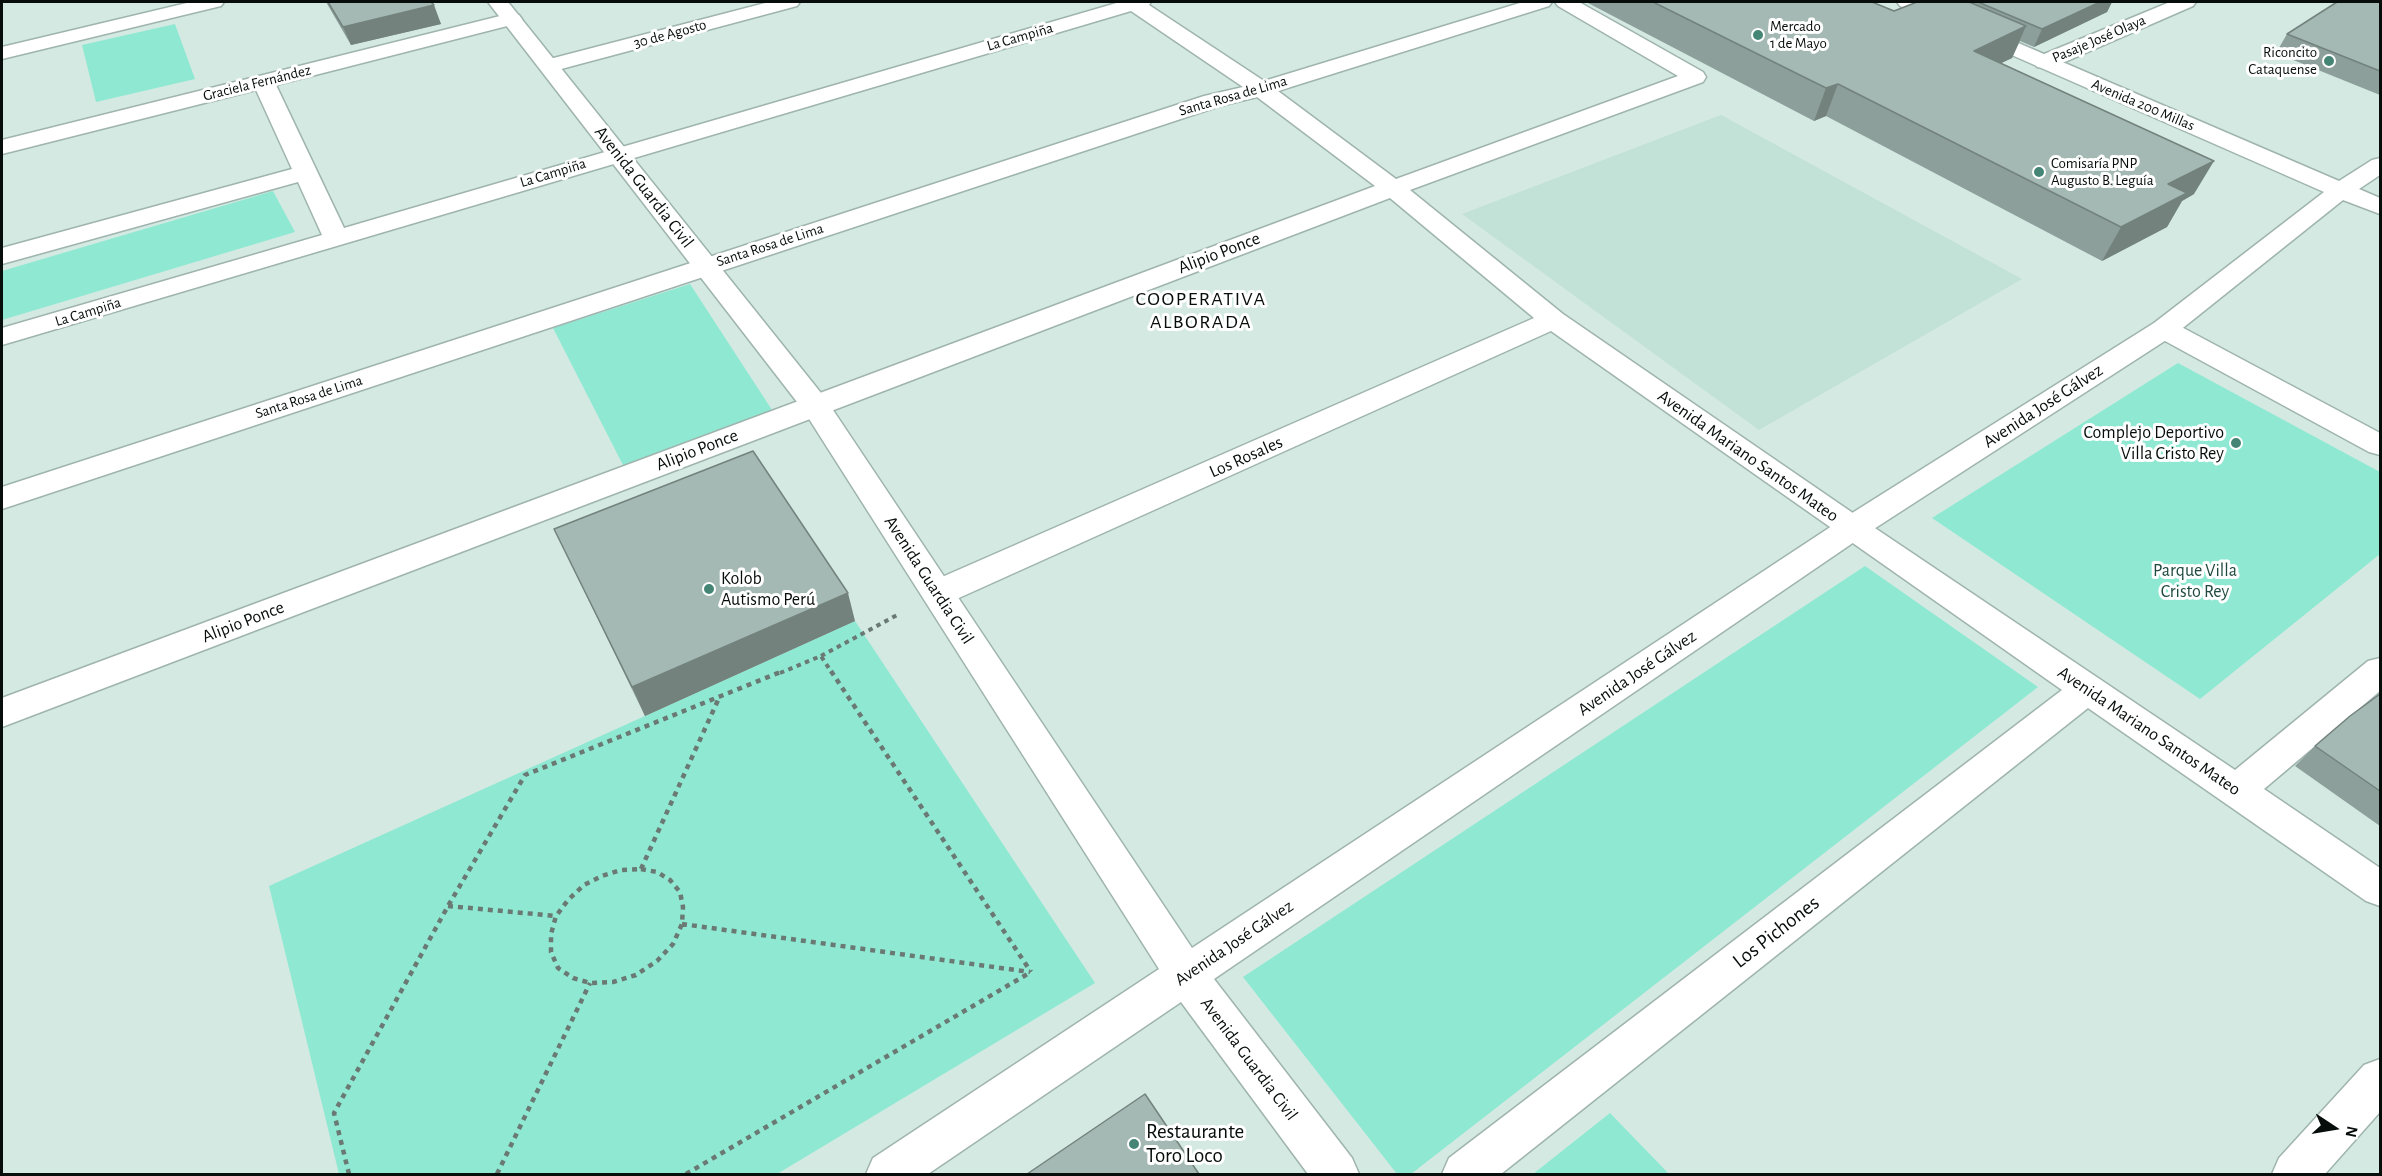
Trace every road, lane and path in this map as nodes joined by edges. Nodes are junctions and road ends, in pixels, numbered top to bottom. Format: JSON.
{"nodes":[{"id":1,"x":214,"y":2,"type":"edge"},
{"id":2,"x":498,"y":2,"type":"edge"},
{"id":3,"x":790,"y":2,"type":"edge"},
{"id":4,"x":1135,"y":2,"type":"edge"},
{"id":5,"x":1542,"y":2,"type":"edge"},
{"id":6,"x":1564,"y":2,"type":"edge"},
{"id":7,"x":1907,"y":2,"type":"edge"},
{"id":8,"x":2187,"y":2,"type":"edge"},
{"id":9,"x":512,"y":19,"type":"junction"},
{"id":10,"x":2,"y":53,"type":"edge"},
{"id":11,"x":2044,"y":62,"type":"junction"},
{"id":12,"x":549,"y":66,"type":"junction"},
{"id":13,"x":263,"y":81,"type":"junction"},
{"id":14,"x":1261,"y":89,"type":"junction"},
{"id":15,"x":2,"y":147,"type":"edge"},
{"id":16,"x":618,"y":154,"type":"junction"},
{"id":17,"x":2380,"y":165,"type":"edge"},
{"id":18,"x":306,"y":172,"type":"junction"},
{"id":19,"x":1393,"y":188,"type":"junction"},
{"id":20,"x":2341,"y":190,"type":"junction"},
{"id":21,"x":2380,"y":207,"type":"edge"},
{"id":22,"x":336,"y":238,"type":"junction"},
{"id":23,"x":2,"y":256,"type":"edge"},
{"id":24,"x":706,"y":266,"type":"junction"},
{"id":25,"x":1553,"y":320,"type":"junction"},
{"id":26,"x":2164,"y":329,"type":"junction"},
{"id":27,"x":2,"y":338,"type":"edge"},
{"id":28,"x":815,"y":405,"type":"junction"},
{"id":29,"x":2380,"y":445,"type":"edge"},
{"id":30,"x":2,"y":498,"type":"edge"},
{"id":31,"x":1852,"y":528,"type":"junction"},
{"id":32,"x":938,"y":593,"type":"junction"},
{"id":33,"x":821,"y":656,"type":"junction"},
{"id":34,"x":2380,"y":671,"type":"edge"},
{"id":35,"x":2088,"y":689,"type":"junction"},
{"id":36,"x":720,"y":697,"type":"junction"},
{"id":37,"x":2,"y":713,"type":"edge"},
{"id":38,"x":2236,"y":791,"type":"junction"},
{"id":39,"x":641,"y":869,"type":"junction"},
{"id":40,"x":2380,"y":889,"type":"edge"},
{"id":41,"x":448,"y":906,"type":"junction"},
{"id":42,"x":556,"y":916,"type":"junction"},
{"id":43,"x":682,"y":924,"type":"junction"},
{"id":44,"x":1031,"y":972,"type":"junction"},
{"id":45,"x":1186,"y":975,"type":"junction"},
{"id":46,"x":590,"y":983,"type":"junction"},
{"id":47,"x":2380,"y":1080,"type":"edge"},
{"id":48,"x":349,"y":1174,"type":"edge"},
{"id":49,"x":497,"y":1174,"type":"edge"},
{"id":50,"x":686,"y":1174,"type":"edge"},
{"id":51,"x":889,"y":1174,"type":"edge"},
{"id":52,"x":1336,"y":1174,"type":"edge"},
{"id":53,"x":1465,"y":1174,"type":"edge"},
{"id":54,"x":2295,"y":1174,"type":"edge"}],
"edges":[{"from":1,"to":10,"type":"street"},
{"from":2,"to":9,"type":"street","name":"Avenida Guardia Civil"},
{"from":3,"to":12,"type":"street","name":"30 de Agosto"},
{"from":4,"to":14,"type":"street","name":"Avenida Mariano Santos Mateo"},
{"from":4,"to":16,"type":"street","name":"La Campiña"},
{"from":5,"to":14,"type":"street","name":"Santa Rosa de Lima"},
{"from":6,"to":19,"type":"street","name":"Alipio Ponce"},
{"from":7,"to":11,"type":"street","name":"Avenida 200 Millas"},
{"from":8,"to":11,"type":"street","name":"Pasaje José Olaya"},
{"from":9,"to":12,"type":"street","name":"Avenida Guardia Civil"},
{"from":9,"to":13,"type":"street","name":"Graciela Fernández"},
{"from":11,"to":20,"type":"street","name":"Avenida 200 Millas"},
{"from":12,"to":16,"type":"street","name":"Avenida Guardia Civil"},
{"from":13,"to":15,"type":"street","name":"Graciela Fernández"},
{"from":13,"to":18,"type":"street"},
{"from":14,"to":19,"type":"street","name":"Avenida Mariano Santos Mateo"},
{"from":14,"to":24,"type":"street","name":"Santa Rosa de Lima"},
{"from":16,"to":22,"type":"street","name":"La Campiña"},
{"from":16,"to":24,"type":"street","name":"Avenida Guardia Civil"},
{"from":17,"to":20,"type":"street","name":"Avenida José Gálvez"},
{"from":18,"to":22,"type":"street"},
{"from":18,"to":23,"type":"street"},
{"from":19,"to":25,"type":"street","name":"Avenida Mariano Santos Mateo"},
{"from":19,"to":28,"type":"street","name":"Alipio Ponce"},
{"from":20,"to":21,"type":"street","name":"Avenida 200 Millas"},
{"from":20,"to":26,"type":"street","name":"Avenida José Gálvez"},
{"from":22,"to":27,"type":"street","name":"La Campiña"},
{"from":24,"to":28,"type":"street","name":"Avenida Guardia Civil"},
{"from":24,"to":30,"type":"street","name":"Santa Rosa de Lima"},
{"from":25,"to":31,"type":"street","name":"Avenida Mariano Santos Mateo"},
{"from":25,"to":32,"type":"street","name":"Los Rosales"},
{"from":26,"to":29,"type":"street"},
{"from":26,"to":31,"type":"street","name":"Avenida José Gálvez"},
{"from":28,"to":32,"type":"street","name":"Avenida Guardia Civil"},
{"from":28,"to":37,"type":"street","name":"Alipio Ponce"},
{"from":31,"to":35,"type":"street","name":"Avenida Mariano Santos Mateo"},
{"from":31,"to":45,"type":"street","name":"Avenida José Gálvez"},
{"from":32,"to":33,"type":"path"},
{"from":32,"to":45,"type":"street","name":"Avenida Guardia Civil"},
{"from":33,"to":36,"type":"path"},
{"from":33,"to":44,"type":"path"},
{"from":34,"to":38,"type":"street"},
{"from":35,"to":38,"type":"street","name":"Avenida Mariano Santos Mateo"},
{"from":35,"to":53,"type":"street","name":"Los Pichones"},
{"from":36,"to":39,"type":"path"},
{"from":36,"to":41,"type":"path"},
{"from":38,"to":40,"type":"street","name":"Avenida Mariano Santos Mateo"},
{"from":39,"to":42,"type":"path"},
{"from":39,"to":43,"type":"path"},
{"from":41,"to":42,"type":"path"},
{"from":41,"to":48,"type":"path"},
{"from":42,"to":46,"type":"path"},
{"from":43,"to":44,"type":"path"},
{"from":43,"to":46,"type":"path"},
{"from":44,"to":50,"type":"path"},
{"from":45,"to":51,"type":"street","name":"Avenida José Gálvez"},
{"from":45,"to":52,"type":"street","name":"Avenida Guardia Civil"},
{"from":46,"to":49,"type":"path"},
{"from":47,"to":54,"type":"street"}]}
